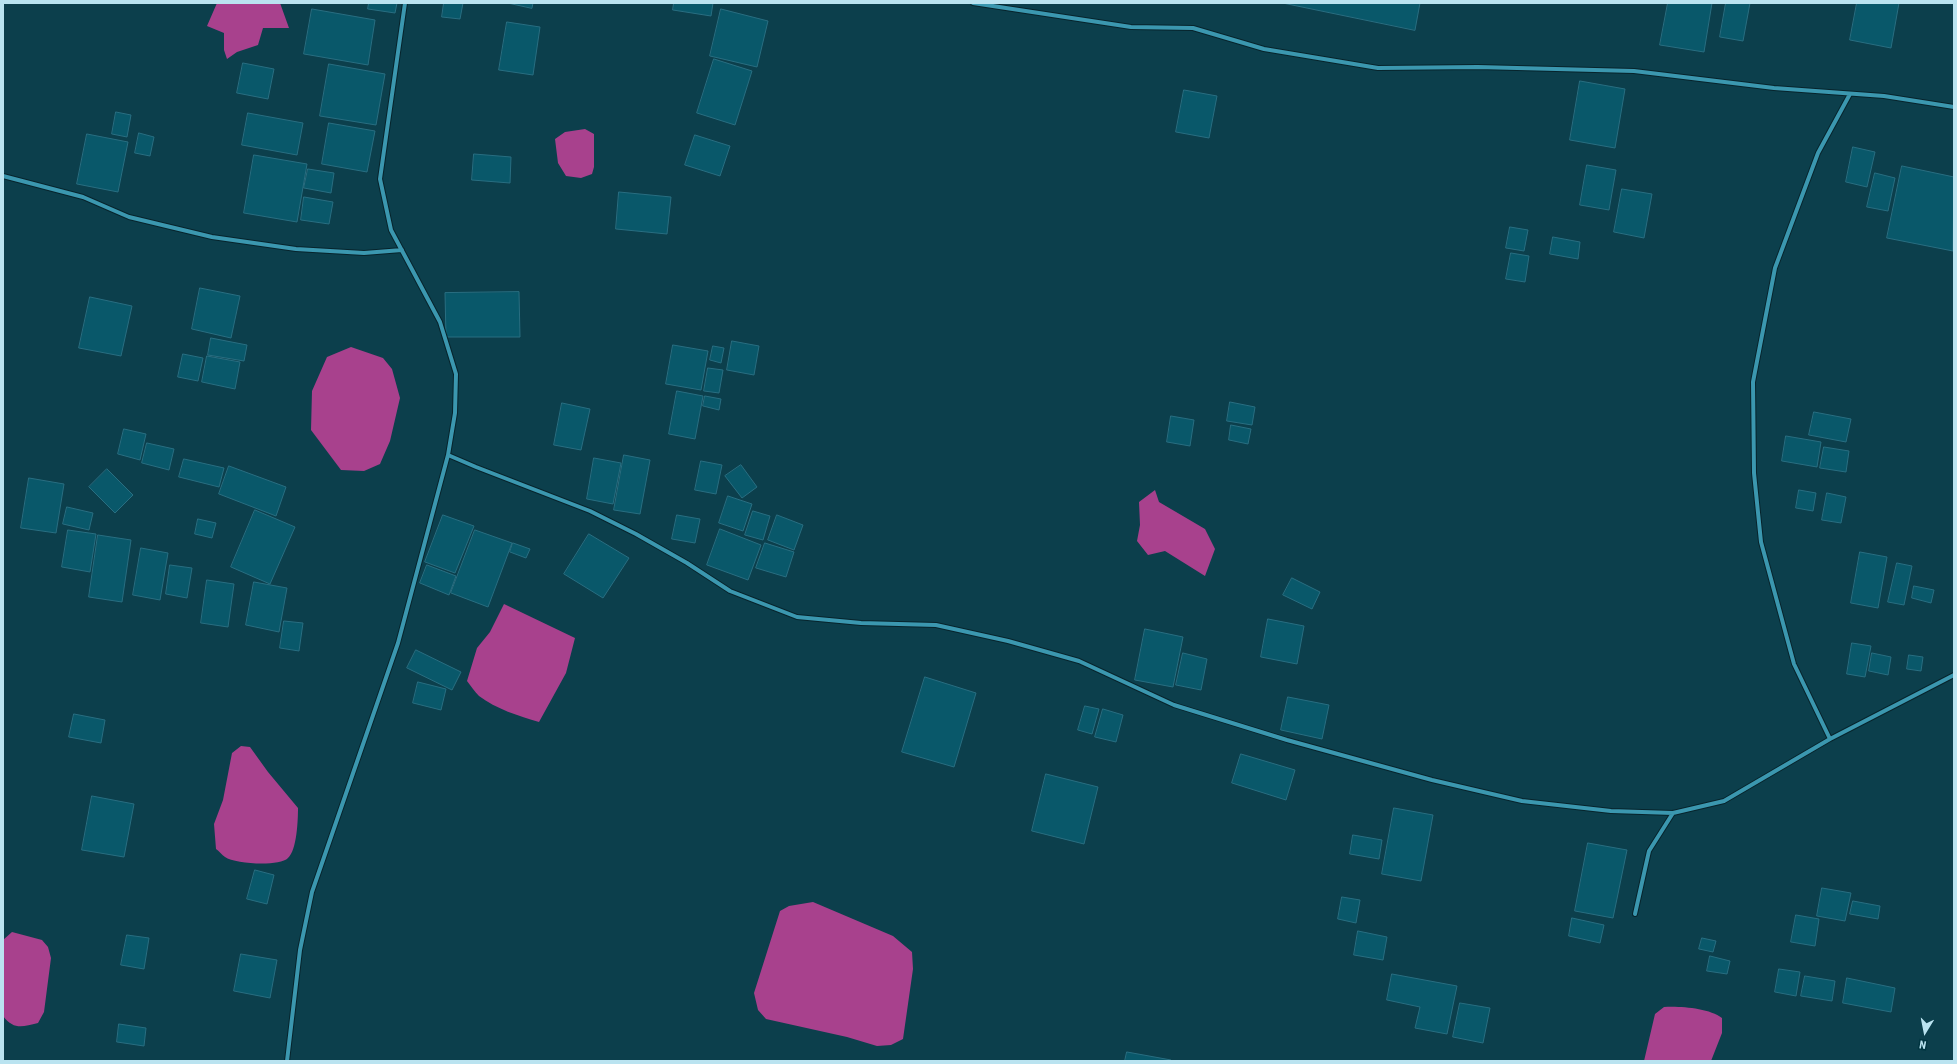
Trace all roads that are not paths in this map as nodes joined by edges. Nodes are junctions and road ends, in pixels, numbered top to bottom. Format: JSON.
{"nodes":[{"id":1,"x":405,"y":3,"type":"edge"},
{"id":2,"x":973,"y":3,"type":"edge"},
{"id":3,"x":1850,"y":94,"type":"junction"},
{"id":4,"x":1954,"y":107,"type":"edge"},
{"id":5,"x":3,"y":176,"type":"edge"},
{"id":6,"x":402,"y":250,"type":"junction"},
{"id":7,"x":448,"y":455,"type":"junction"},
{"id":8,"x":1954,"y":675,"type":"edge"},
{"id":9,"x":1830,"y":740,"type":"junction"},
{"id":10,"x":1673,"y":813,"type":"junction"},
{"id":11,"x":1635,"y":914,"type":"dead end"},
{"id":12,"x":287,"y":1061,"type":"edge"}],
"edges":[{"from":1,"to":6,"type":"street"},
{"from":2,"to":3,"type":"street"},
{"from":3,"to":4,"type":"street"},
{"from":3,"to":9,"type":"street"},
{"from":5,"to":6,"type":"street"},
{"from":6,"to":7,"type":"street"},
{"from":7,"to":10,"type":"street"},
{"from":7,"to":12,"type":"street"},
{"from":8,"to":9,"type":"street"},
{"from":9,"to":10,"type":"street"},
{"from":10,"to":11,"type":"street"}]}
